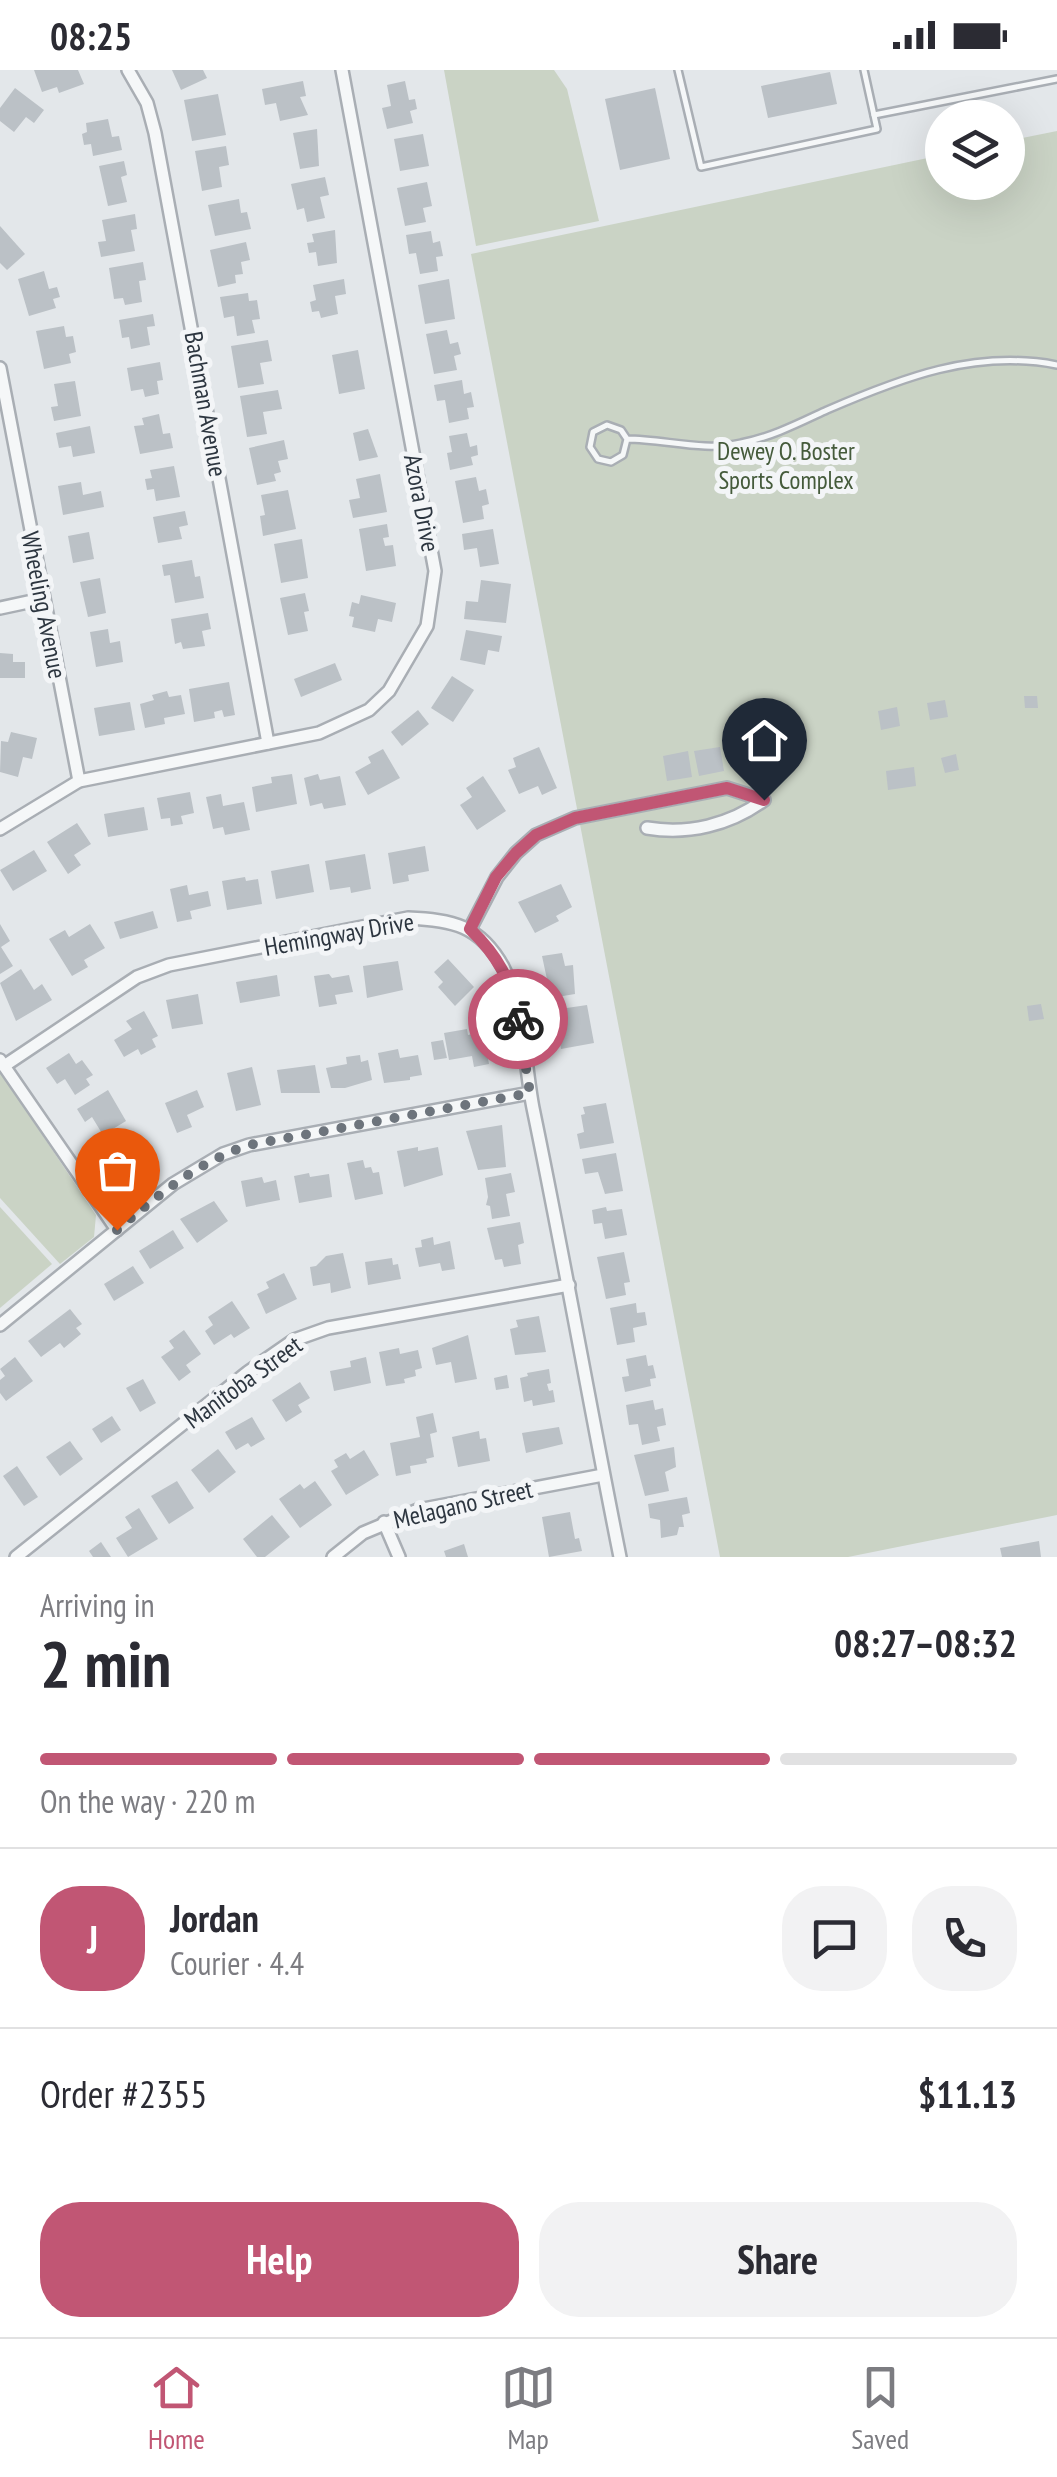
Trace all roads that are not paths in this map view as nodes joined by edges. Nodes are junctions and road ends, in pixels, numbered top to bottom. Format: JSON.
{"nodes":[{"id":1,"x":128,"y":70,"type":"edge"},
{"id":2,"x":342,"y":70,"type":"edge"},
{"id":3,"x":678,"y":70,"type":"edge"},
{"id":4,"x":864,"y":70,"type":"edge"},
{"id":5,"x":1057,"y":80,"type":"edge"},
{"id":6,"x":874,"y":115,"type":"junction"},
{"id":7,"x":1057,"y":365,"type":"edge"},
{"id":8,"x":0,"y":368,"type":"edge"},
{"id":9,"x":2,"y":384,"type":"edge"},
{"id":10,"x":627,"y":438,"type":"junction"},
{"id":11,"x":42,"y":599,"type":"junction"},
{"id":12,"x":0,"y":608,"type":"edge"},
{"id":13,"x":268,"y":743,"type":"junction"},
{"id":14,"x":79,"y":781,"type":"junction"},
{"id":15,"x":647,"y":828,"type":"dead end"},
{"id":16,"x":0,"y":830,"type":"edge"},
{"id":17,"x":470,"y":929,"type":"junction"},
{"id":18,"x":2,"y":1063,"type":"edge"},
{"id":19,"x":530,"y":1093,"type":"junction"},
{"id":20,"x":117,"y":1230,"type":"junction"},
{"id":21,"x":569,"y":1285,"type":"junction"},
{"id":22,"x":0,"y":1326,"type":"edge"},
{"id":23,"x":603,"y":1475,"type":"junction"},
{"id":24,"x":384,"y":1522,"type":"junction"},
{"id":25,"x":16,"y":1557,"type":"edge"},
{"id":26,"x":333,"y":1557,"type":"edge"},
{"id":27,"x":399,"y":1557,"type":"edge"},
{"id":28,"x":620,"y":1557,"type":"edge"}],
"edges":[{"from":1,"to":13,"type":"street","name":"Bachman Avenue"},
{"from":2,"to":13,"type":"street","name":"Azora Drive"},
{"from":3,"to":6,"type":"lane"},
{"from":4,"to":6,"type":"lane"},
{"from":5,"to":6,"type":"lane"},
{"from":7,"to":10,"type":"lane"},
{"from":8,"to":9,"type":"street","name":"Wheeling Avenue"},
{"from":9,"to":11,"type":"street","name":"Wheeling Avenue"},
{"from":10,"to":10,"type":"lane"},
{"from":11,"to":12,"type":"street"},
{"from":11,"to":14,"type":"street","name":"Wheeling Avenue"},
{"from":13,"to":14,"type":"street","name":"Azora Drive"},
{"from":14,"to":16,"type":"street","name":"Azora Drive"},
{"from":15,"to":17,"type":"street"},
{"from":17,"to":18,"type":"street","name":"Hemingway Drive"},
{"from":17,"to":19,"type":"street"},
{"from":18,"to":20,"type":"street"},
{"from":19,"to":20,"type":"street"},
{"from":19,"to":21,"type":"street"},
{"from":20,"to":22,"type":"street"},
{"from":21,"to":23,"type":"street"},
{"from":21,"to":25,"type":"street","name":"Manitoba Street"},
{"from":23,"to":24,"type":"street","name":"Melagano Street"},
{"from":23,"to":28,"type":"street"},
{"from":24,"to":26,"type":"street","name":"Melagano Street"},
{"from":24,"to":27,"type":"street"}]}
